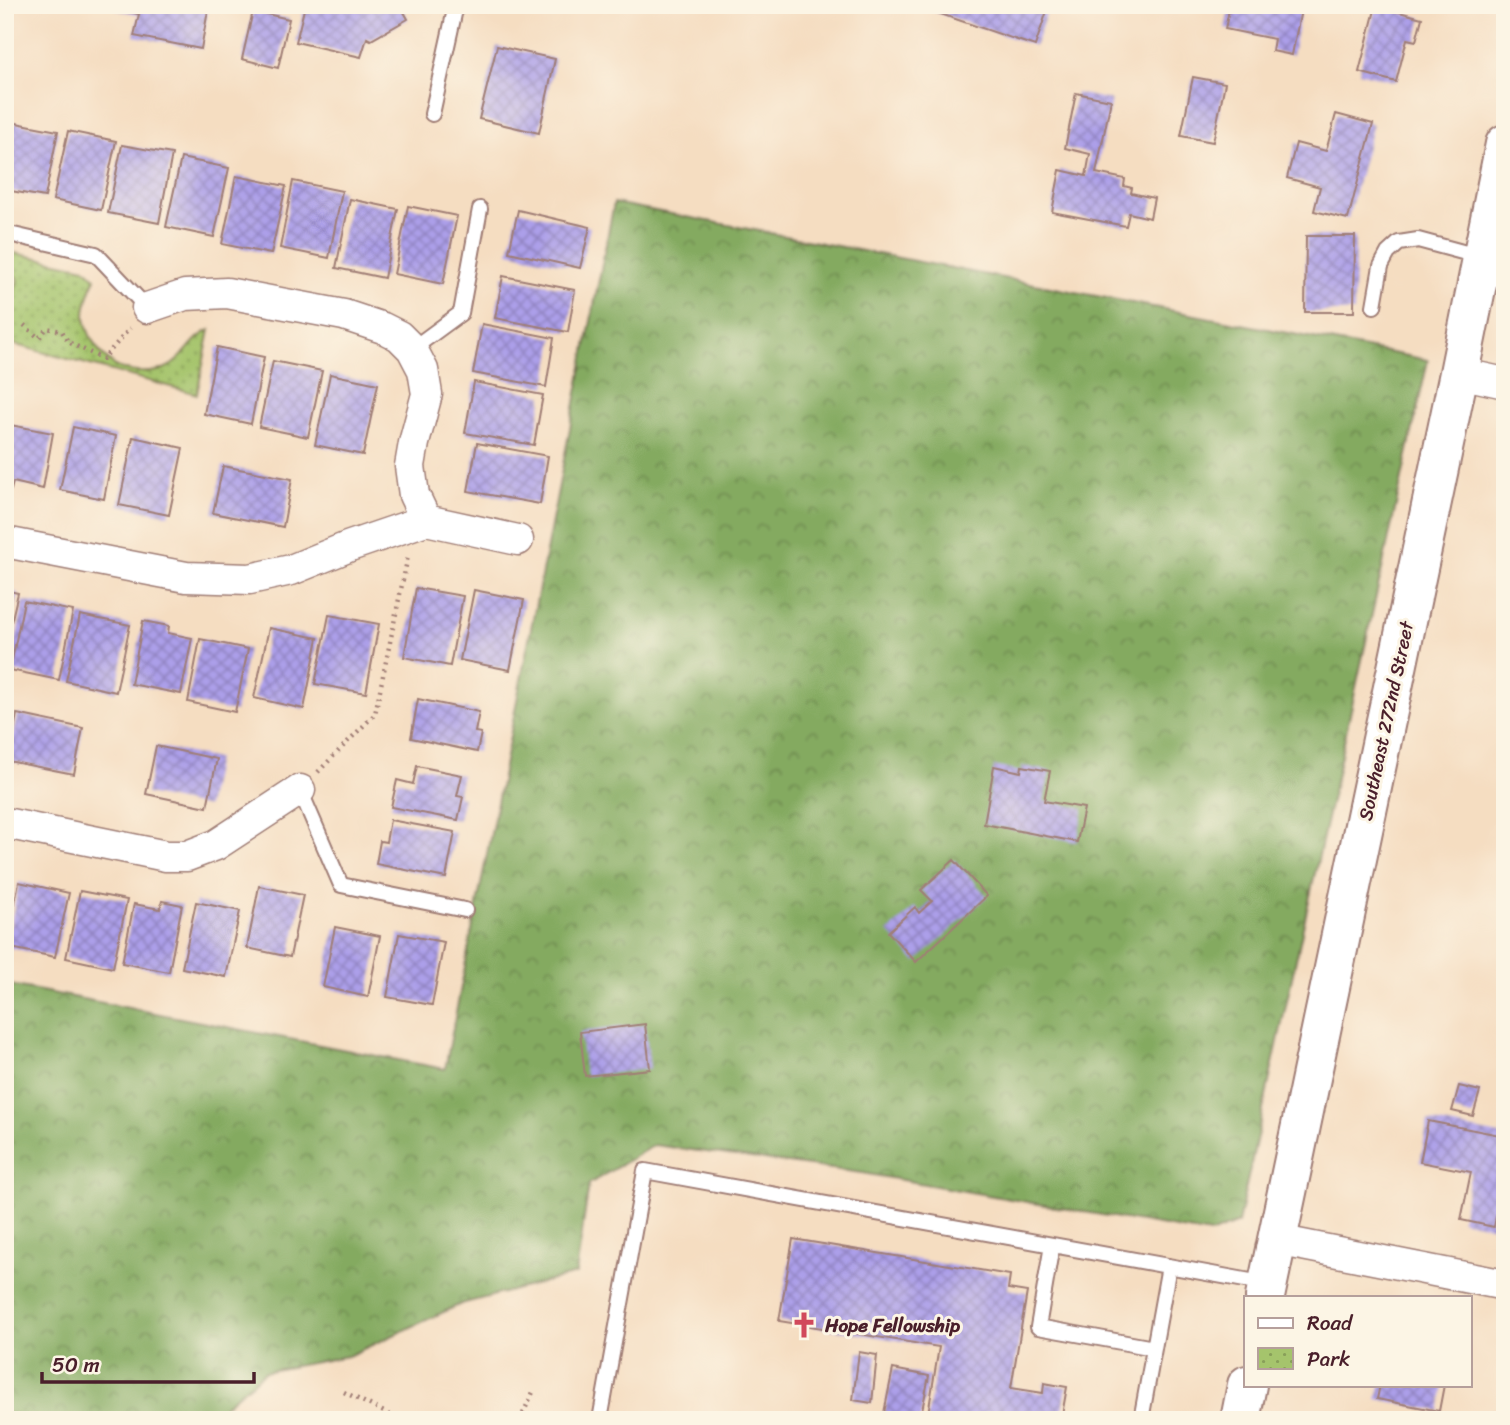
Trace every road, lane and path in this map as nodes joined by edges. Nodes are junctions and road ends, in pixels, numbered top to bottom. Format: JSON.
{"nodes":[{"id":1,"x":456,"y":5,"type":"edge"},
{"id":2,"x":432,"y":114,"type":"dead end"},
{"id":3,"x":1505,"y":144,"type":"edge"},
{"id":4,"x":480,"y":209,"type":"dead end"},
{"id":5,"x":5,"y":233,"type":"edge"},
{"id":6,"x":1482,"y":258,"type":"junction"},
{"id":7,"x":1374,"y":306,"type":"dead end"},
{"id":8,"x":147,"y":309,"type":"junction"},
{"id":9,"x":24,"y":325,"type":"dead end"},
{"id":10,"x":412,"y":349,"type":"junction"},
{"id":11,"x":1458,"y":373,"type":"junction"},
{"id":12,"x":1505,"y":383,"type":"edge"},
{"id":13,"x":420,"y":522,"type":"junction"},
{"id":14,"x":518,"y":540,"type":"dead end"},
{"id":15,"x":5,"y":542,"type":"edge"},
{"id":16,"x":300,"y":790,"type":"junction"},
{"id":17,"x":5,"y":823,"type":"edge"},
{"id":18,"x":466,"y":910,"type":"dead end"},
{"id":19,"x":1277,"y":1240,"type":"junction"},
{"id":20,"x":1052,"y":1245,"type":"junction"},
{"id":21,"x":1169,"y":1266,"type":"junction"},
{"id":22,"x":1505,"y":1285,"type":"edge"},
{"id":23,"x":1267,"y":1291,"type":"edge"},
{"id":24,"x":1154,"y":1348,"type":"junction"},
{"id":25,"x":1247,"y":1386,"type":"edge"},
{"id":26,"x":534,"y":1390,"type":"dead end"},
{"id":27,"x":344,"y":1392,"type":"dead end"},
{"id":28,"x":400,"y":1420,"type":"edge"},
{"id":29,"x":520,"y":1420,"type":"edge"},
{"id":30,"x":600,"y":1420,"type":"edge"},
{"id":31,"x":1141,"y":1420,"type":"edge"},
{"id":32,"x":1240,"y":1420,"type":"edge"}],
"edges":[{"from":1,"to":2,"type":"lane"},
{"from":3,"to":6,"type":"main road","name":"Southeast 272nd Street"},
{"from":4,"to":10,"type":"lane"},
{"from":5,"to":8,"type":"lane"},
{"from":6,"to":7,"type":"lane"},
{"from":6,"to":11,"type":"main road","name":"Southeast 272nd Street"},
{"from":8,"to":9,"type":"path"},
{"from":8,"to":10,"type":"street"},
{"from":10,"to":13,"type":"street"},
{"from":11,"to":12,"type":"street"},
{"from":11,"to":19,"type":"main road","name":"Southeast 272nd Street"},
{"from":13,"to":14,"type":"street"},
{"from":13,"to":15,"type":"street"},
{"from":13,"to":16,"type":"path"},
{"from":16,"to":17,"type":"street"},
{"from":16,"to":18,"type":"lane"},
{"from":19,"to":22,"type":"street"},
{"from":19,"to":23,"type":"main road","name":"Southeast 272nd Street"},
{"from":20,"to":21,"type":"lane"},
{"from":20,"to":24,"type":"lane"},
{"from":20,"to":30,"type":"lane"},
{"from":21,"to":23,"type":"lane"},
{"from":21,"to":24,"type":"lane"},
{"from":24,"to":31,"type":"lane"},
{"from":25,"to":32,"type":"main road"},
{"from":26,"to":29,"type":"path"},
{"from":27,"to":28,"type":"path"}]}
